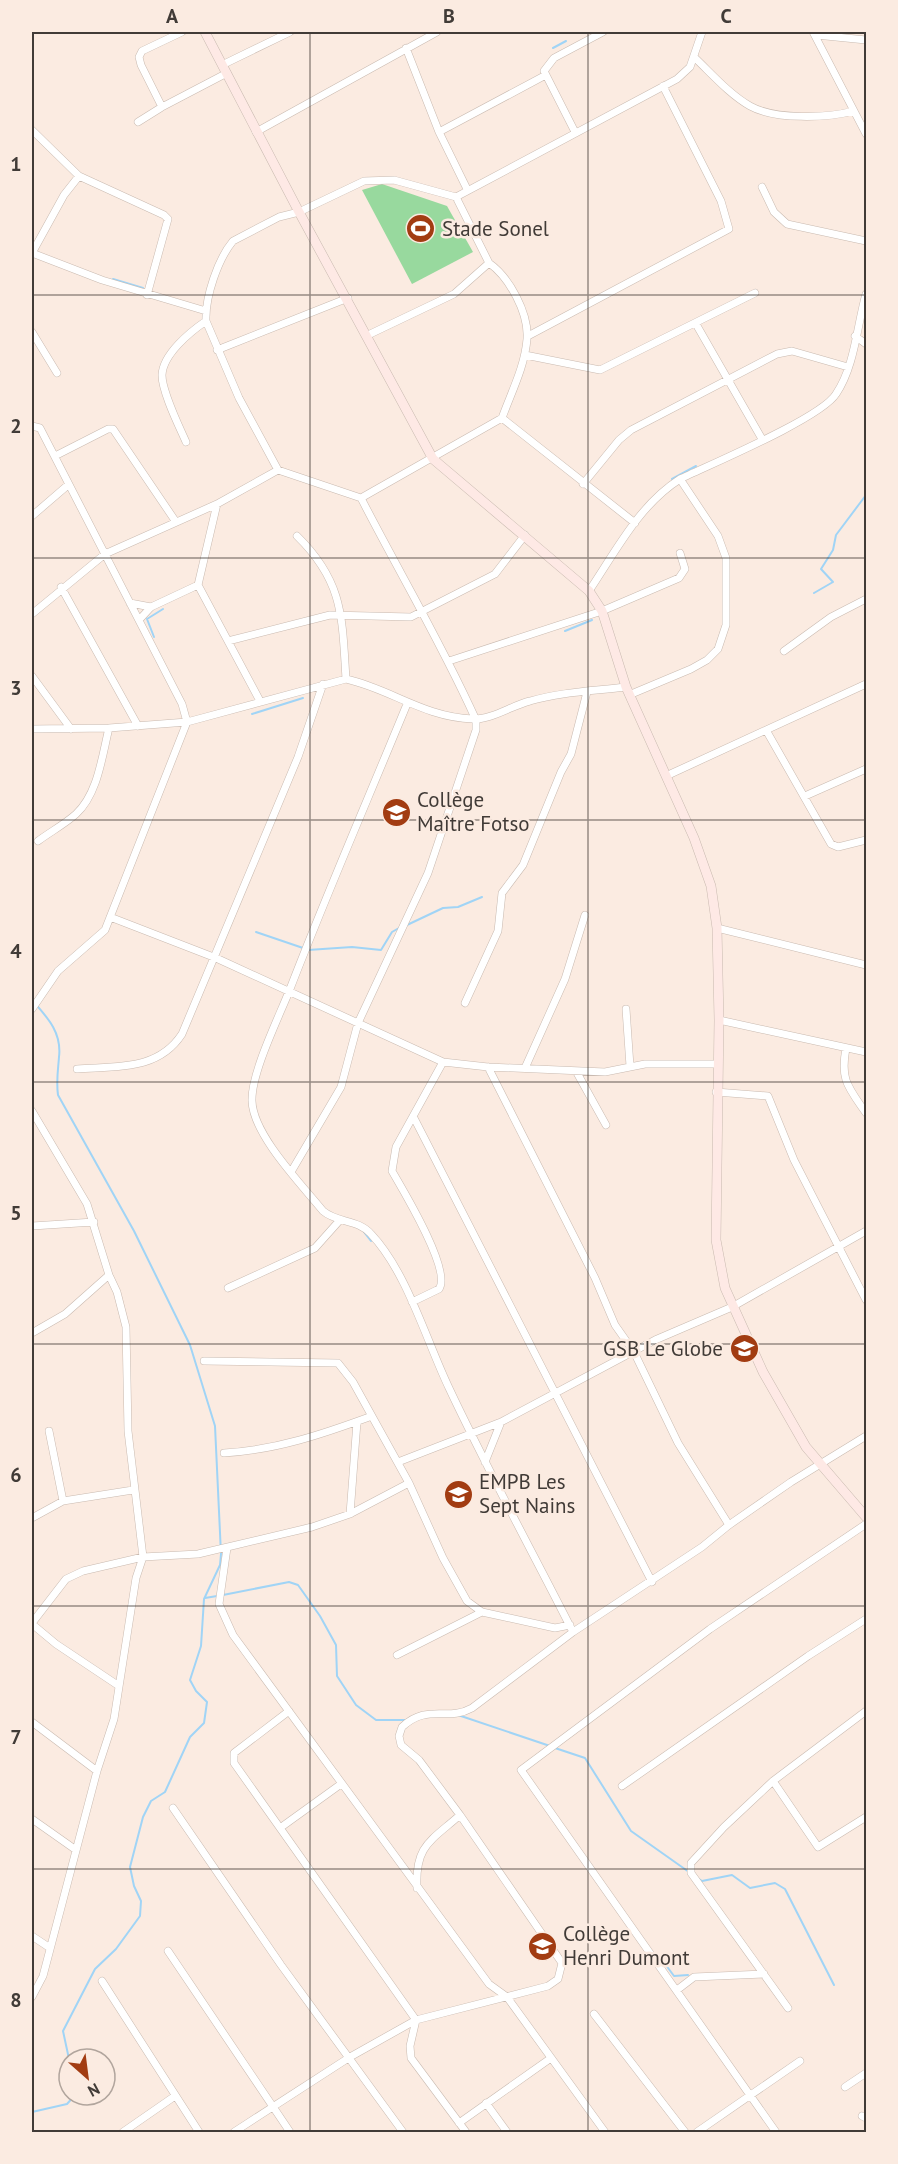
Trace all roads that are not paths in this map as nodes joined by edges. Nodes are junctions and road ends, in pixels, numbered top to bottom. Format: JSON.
{"nodes":[{"id":1,"x":182,"y":32,"type":"edge"},
{"id":2,"x":205,"y":32,"type":"edge"},
{"id":3,"x":290,"y":32,"type":"edge"},
{"id":4,"x":436,"y":32,"type":"edge"},
{"id":5,"x":603,"y":32,"type":"edge"},
{"id":6,"x":702,"y":32,"type":"edge"},
{"id":7,"x":814,"y":33,"type":"edge"},
{"id":8,"x":867,"y":40,"type":"edge"},
{"id":9,"x":406,"y":48,"type":"junction"},
{"id":10,"x":694,"y":57,"type":"junction"},
{"id":11,"x":225,"y":69,"type":"junction"},
{"id":12,"x":544,"y":76,"type":"junction"},
{"id":13,"x":663,"y":86,"type":"junction"},
{"id":14,"x":162,"y":107,"type":"junction"},
{"id":15,"x":854,"y":111,"type":"junction"},
{"id":16,"x":138,"y":122,"type":"dead end"},
{"id":17,"x":32,"y":130,"type":"edge"},
{"id":18,"x":256,"y":132,"type":"junction"},
{"id":19,"x":439,"y":132,"type":"junction"},
{"id":20,"x":575,"y":132,"type":"junction"},
{"id":21,"x":867,"y":134,"type":"edge"},
{"id":22,"x":79,"y":176,"type":"junction"},
{"id":23,"x":762,"y":187,"type":"dead end"},
{"id":24,"x":468,"y":189,"type":"junction"},
{"id":25,"x":456,"y":197,"type":"junction"},
{"id":26,"x":299,"y":212,"type":"junction"},
{"id":27,"x":867,"y":242,"type":"edge"},
{"id":28,"x":489,"y":262,"type":"junction"},
{"id":29,"x":755,"y":293,"type":"dead end"},
{"id":30,"x":867,"y":294,"type":"edge"},
{"id":31,"x":147,"y":295,"type":"junction"},
{"id":32,"x":348,"y":298,"type":"junction"},
{"id":33,"x":206,"y":311,"type":"junction"},
{"id":34,"x":206,"y":321,"type":"junction"},
{"id":35,"x":696,"y":324,"type":"junction"},
{"id":36,"x":32,"y":333,"type":"edge"},
{"id":37,"x":368,"y":335,"type":"junction"},
{"id":38,"x":528,"y":336,"type":"junction"},
{"id":39,"x":855,"y":336,"type":"junction"},
{"id":40,"x":867,"y":344,"type":"edge"},
{"id":41,"x":217,"y":350,"type":"junction"},
{"id":42,"x":525,"y":355,"type":"junction"},
{"id":43,"x":848,"y":367,"type":"junction"},
{"id":44,"x":57,"y":373,"type":"dead end"},
{"id":45,"x":730,"y":379,"type":"junction"},
{"id":46,"x":502,"y":418,"type":"junction"},
{"id":47,"x":32,"y":426,"type":"edge"},
{"id":48,"x":762,"y":439,"type":"junction"},
{"id":49,"x":186,"y":442,"type":"dead end"},
{"id":50,"x":54,"y":456,"type":"junction"},
{"id":51,"x":433,"y":459,"type":"junction"},
{"id":52,"x":278,"y":470,"type":"junction"},
{"id":53,"x":680,"y":479,"type":"junction"},
{"id":54,"x":583,"y":484,"type":"junction"},
{"id":55,"x":68,"y":485,"type":"junction"},
{"id":56,"x":361,"y":498,"type":"junction"},
{"id":57,"x":218,"y":504,"type":"junction"},
{"id":58,"x":32,"y":516,"type":"edge"},
{"id":59,"x":176,"y":522,"type":"junction"},
{"id":60,"x":635,"y":523,"type":"junction"},
{"id":61,"x":525,"y":535,"type":"junction"},
{"id":62,"x":297,"y":536,"type":"dead end"},
{"id":63,"x":680,"y":553,"type":"dead end"},
{"id":64,"x":105,"y":554,"type":"junction"},
{"id":65,"x":198,"y":585,"type":"junction"},
{"id":66,"x":61,"y":587,"type":"junction"},
{"id":67,"x":589,"y":591,"type":"junction"},
{"id":68,"x":867,"y":599,"type":"edge"},
{"id":69,"x":130,"y":603,"type":"junction"},
{"id":70,"x":151,"y":607,"type":"junction"},
{"id":71,"x":602,"y":611,"type":"junction"},
{"id":72,"x":342,"y":613,"type":"junction"},
{"id":73,"x":32,"y":614,"type":"edge"},
{"id":74,"x":421,"y":614,"type":"junction"},
{"id":75,"x":139,"y":620,"type":"junction"},
{"id":76,"x":228,"y":641,"type":"junction"},
{"id":77,"x":784,"y":651,"type":"dead end"},
{"id":78,"x":449,"y":661,"type":"junction"},
{"id":79,"x":32,"y":676,"type":"edge"},
{"id":80,"x":346,"y":679,"type":"junction"},
{"id":81,"x":323,"y":684,"type":"junction"},
{"id":82,"x":867,"y":684,"type":"edge"},
{"id":83,"x":628,"y":691,"type":"junction"},
{"id":84,"x":587,"y":692,"type":"junction"},
{"id":85,"x":260,"y":701,"type":"junction"},
{"id":86,"x":407,"y":704,"type":"junction"},
{"id":87,"x":476,"y":720,"type":"junction"},
{"id":88,"x":187,"y":722,"type":"junction"},
{"id":89,"x":138,"y":726,"type":"junction"},
{"id":90,"x":109,"y":728,"type":"junction"},
{"id":91,"x":32,"y":729,"type":"edge"},
{"id":92,"x":71,"y":729,"type":"junction"},
{"id":93,"x":766,"y":730,"type":"junction"},
{"id":94,"x":867,"y":769,"type":"edge"},
{"id":95,"x":666,"y":776,"type":"junction"},
{"id":96,"x":805,"y":796,"type":"junction"},
{"id":97,"x":867,"y":840,"type":"edge"},
{"id":98,"x":38,"y":841,"type":"dead end"},
{"id":99,"x":585,"y":915,"type":"dead end"},
{"id":100,"x":110,"y":917,"type":"junction"},
{"id":101,"x":717,"y":928,"type":"junction"},
{"id":102,"x":216,"y":958,"type":"junction"},
{"id":103,"x":867,"y":965,"type":"edge"},
{"id":104,"x":289,"y":992,"type":"junction"},
{"id":105,"x":465,"y":1003,"type":"dead end"},
{"id":106,"x":32,"y":1009,"type":"edge"},
{"id":107,"x":626,"y":1009,"type":"dead end"},
{"id":108,"x":719,"y":1020,"type":"junction"},
{"id":109,"x":358,"y":1023,"type":"junction"},
{"id":110,"x":846,"y":1048,"type":"junction"},
{"id":111,"x":867,"y":1052,"type":"edge"},
{"id":112,"x":443,"y":1062,"type":"junction"},
{"id":113,"x":717,"y":1064,"type":"junction"},
{"id":114,"x":630,"y":1066,"type":"junction"},
{"id":115,"x":488,"y":1067,"type":"junction"},
{"id":116,"x":525,"y":1068,"type":"junction"},
{"id":117,"x":77,"y":1069,"type":"dead end"},
{"id":118,"x":576,"y":1071,"type":"junction"},
{"id":119,"x":716,"y":1092,"type":"junction"},
{"id":120,"x":32,"y":1111,"type":"edge"},
{"id":121,"x":867,"y":1113,"type":"edge"},
{"id":122,"x":413,"y":1116,"type":"junction"},
{"id":123,"x":606,"y":1125,"type":"dead end"},
{"id":124,"x":291,"y":1172,"type":"junction"},
{"id":125,"x":340,"y":1220,"type":"junction"},
{"id":126,"x":94,"y":1222,"type":"junction"},
{"id":127,"x":32,"y":1226,"type":"edge"},
{"id":128,"x":867,"y":1232,"type":"edge"},
{"id":129,"x":838,"y":1247,"type":"junction"},
{"id":130,"x":108,"y":1275,"type":"junction"},
{"id":131,"x":228,"y":1288,"type":"dead end"},
{"id":132,"x":867,"y":1300,"type":"edge"},
{"id":133,"x":412,"y":1302,"type":"junction"},
{"id":134,"x":732,"y":1307,"type":"junction"},
{"id":135,"x":32,"y":1333,"type":"edge"},
{"id":136,"x":634,"y":1352,"type":"junction"},
{"id":137,"x":204,"y":1361,"type":"dead end"},
{"id":138,"x":554,"y":1395,"type":"junction"},
{"id":139,"x":372,"y":1416,"type":"junction"},
{"id":140,"x":357,"y":1422,"type":"junction"},
{"id":141,"x":501,"y":1422,"type":"junction"},
{"id":142,"x":49,"y":1431,"type":"dead end"},
{"id":143,"x":471,"y":1434,"type":"junction"},
{"id":144,"x":867,"y":1436,"type":"edge"},
{"id":145,"x":224,"y":1453,"type":"dead end"},
{"id":146,"x":398,"y":1462,"type":"junction"},
{"id":147,"x":485,"y":1462,"type":"junction"},
{"id":148,"x":820,"y":1464,"type":"junction"},
{"id":149,"x":409,"y":1483,"type":"junction"},
{"id":150,"x":133,"y":1490,"type":"junction"},
{"id":151,"x":63,"y":1501,"type":"junction"},
{"id":152,"x":350,"y":1514,"type":"junction"},
{"id":153,"x":867,"y":1517,"type":"edge"},
{"id":154,"x":32,"y":1518,"type":"edge"},
{"id":155,"x":867,"y":1524,"type":"edge"},
{"id":156,"x":729,"y":1525,"type":"junction"},
{"id":157,"x":227,"y":1548,"type":"junction"},
{"id":158,"x":143,"y":1557,"type":"junction"},
{"id":159,"x":652,"y":1582,"type":"junction"},
{"id":160,"x":482,"y":1612,"type":"junction"},
{"id":161,"x":867,"y":1619,"type":"edge"},
{"id":162,"x":32,"y":1624,"type":"edge"},
{"id":163,"x":572,"y":1629,"type":"junction"},
{"id":164,"x":397,"y":1655,"type":"dead end"},
{"id":165,"x":119,"y":1686,"type":"junction"},
{"id":166,"x":289,"y":1711,"type":"junction"},
{"id":167,"x":867,"y":1711,"type":"edge"},
{"id":168,"x":32,"y":1722,"type":"edge"},
{"id":169,"x":97,"y":1771,"type":"junction"},
{"id":170,"x":773,"y":1782,"type":"junction"},
{"id":171,"x":341,"y":1784,"type":"junction"},
{"id":172,"x":622,"y":1786,"type":"dead end"},
{"id":173,"x":173,"y":1808,"type":"dead end"},
{"id":174,"x":460,"y":1815,"type":"junction"},
{"id":175,"x":867,"y":1817,"type":"edge"},
{"id":176,"x":32,"y":1819,"type":"edge"},
{"id":177,"x":280,"y":1828,"type":"junction"},
{"id":178,"x":76,"y":1850,"type":"junction"},
{"id":179,"x":417,"y":1888,"type":"junction"},
{"id":180,"x":32,"y":1936,"type":"edge"},
{"id":181,"x":50,"y":1948,"type":"junction"},
{"id":182,"x":168,"y":1951,"type":"dead end"},
{"id":183,"x":764,"y":1974,"type":"junction"},
{"id":184,"x":102,"y":1981,"type":"dead end"},
{"id":185,"x":677,"y":1990,"type":"junction"},
{"id":186,"x":507,"y":1996,"type":"junction"},
{"id":187,"x":32,"y":1997,"type":"edge"},
{"id":188,"x":788,"y":2007,"type":"dead end"},
{"id":189,"x":594,"y":2014,"type":"dead end"},
{"id":190,"x":416,"y":2020,"type":"junction"},
{"id":191,"x":350,"y":2057,"type":"junction"},
{"id":192,"x":551,"y":2058,"type":"junction"},
{"id":193,"x":800,"y":2061,"type":"dead end"},
{"id":194,"x":867,"y":2073,"type":"edge"},
{"id":195,"x":845,"y":2087,"type":"dead end"},
{"id":196,"x":752,"y":2095,"type":"junction"},
{"id":197,"x":176,"y":2096,"type":"junction"},
{"id":198,"x":486,"y":2103,"type":"junction"},
{"id":199,"x":272,"y":2108,"type":"junction"},
{"id":200,"x":459,"y":2123,"type":"junction"},
{"id":201,"x":123,"y":2133,"type":"edge"},
{"id":202,"x":198,"y":2133,"type":"edge"},
{"id":203,"x":234,"y":2133,"type":"edge"},
{"id":204,"x":290,"y":2133,"type":"edge"},
{"id":205,"x":403,"y":2133,"type":"edge"},
{"id":206,"x":466,"y":2133,"type":"edge"},
{"id":207,"x":507,"y":2133,"type":"edge"},
{"id":208,"x":605,"y":2133,"type":"edge"},
{"id":209,"x":685,"y":2133,"type":"edge"},
{"id":210,"x":697,"y":2133,"type":"edge"},
{"id":211,"x":776,"y":2133,"type":"edge"}],
"edges":[{"from":1,"to":14,"type":"street"},
{"from":2,"to":11,"type":"main road"},
{"from":3,"to":11,"type":"street"},
{"from":4,"to":9,"type":"street"},
{"from":5,"to":12,"type":"street"},
{"from":6,"to":10,"type":"street"},
{"from":7,"to":8,"type":"street"},
{"from":7,"to":15,"type":"street"},
{"from":9,"to":18,"type":"street"},
{"from":9,"to":19,"type":"street"},
{"from":10,"to":13,"type":"street"},
{"from":10,"to":15,"type":"street"},
{"from":11,"to":14,"type":"street"},
{"from":11,"to":18,"type":"main road"},
{"from":12,"to":19,"type":"street"},
{"from":12,"to":20,"type":"street"},
{"from":13,"to":20,"type":"street"},
{"from":13,"to":38,"type":"street"},
{"from":14,"to":16,"type":"street"},
{"from":15,"to":21,"type":"street"},
{"from":17,"to":22,"type":"street"},
{"from":18,"to":26,"type":"main road"},
{"from":19,"to":24,"type":"street"},
{"from":20,"to":24,"type":"street"},
{"from":22,"to":31,"type":"street"},
{"from":22,"to":31,"type":"street"},
{"from":23,"to":27,"type":"street"},
{"from":24,"to":25,"type":"street"},
{"from":25,"to":26,"type":"street"},
{"from":25,"to":28,"type":"street"},
{"from":26,"to":32,"type":"main road"},
{"from":26,"to":33,"type":"street"},
{"from":28,"to":37,"type":"street"},
{"from":28,"to":38,"type":"street"},
{"from":29,"to":35,"type":"street"},
{"from":30,"to":39,"type":"street"},
{"from":31,"to":33,"type":"street"},
{"from":32,"to":37,"type":"main road"},
{"from":32,"to":41,"type":"street"},
{"from":33,"to":34,"type":"street"},
{"from":34,"to":41,"type":"street"},
{"from":34,"to":49,"type":"street"},
{"from":35,"to":42,"type":"street"},
{"from":35,"to":45,"type":"street"},
{"from":36,"to":44,"type":"street"},
{"from":37,"to":51,"type":"main road"},
{"from":38,"to":42,"type":"street"},
{"from":39,"to":40,"type":"street"},
{"from":39,"to":43,"type":"street"},
{"from":41,"to":52,"type":"street"},
{"from":42,"to":46,"type":"street"},
{"from":43,"to":45,"type":"street"},
{"from":43,"to":48,"type":"street"},
{"from":45,"to":48,"type":"street"},
{"from":45,"to":54,"type":"street"},
{"from":46,"to":51,"type":"street"},
{"from":46,"to":54,"type":"street"},
{"from":47,"to":50,"type":"street"},
{"from":48,"to":53,"type":"street"},
{"from":50,"to":55,"type":"street"},
{"from":50,"to":59,"type":"street"},
{"from":51,"to":56,"type":"street"},
{"from":51,"to":61,"type":"main road"},
{"from":52,"to":56,"type":"street"},
{"from":52,"to":57,"type":"street"},
{"from":53,"to":60,"type":"street"},
{"from":53,"to":83,"type":"street"},
{"from":54,"to":60,"type":"street"},
{"from":55,"to":58,"type":"street"},
{"from":55,"to":64,"type":"street"},
{"from":56,"to":74,"type":"street"},
{"from":57,"to":59,"type":"street"},
{"from":57,"to":65,"type":"street"},
{"from":59,"to":64,"type":"street"},
{"from":60,"to":67,"type":"street"},
{"from":61,"to":67,"type":"main road"},
{"from":61,"to":74,"type":"street"},
{"from":62,"to":72,"type":"street"},
{"from":63,"to":71,"type":"street"},
{"from":64,"to":66,"type":"street"},
{"from":64,"to":69,"type":"street"},
{"from":65,"to":70,"type":"street"},
{"from":65,"to":76,"type":"street"},
{"from":66,"to":73,"type":"street"},
{"from":66,"to":89,"type":"street"},
{"from":67,"to":71,"type":"main road"},
{"from":68,"to":77,"type":"street"},
{"from":69,"to":70,"type":"street"},
{"from":69,"to":75,"type":"street"},
{"from":70,"to":75,"type":"street"},
{"from":71,"to":78,"type":"street"},
{"from":71,"to":83,"type":"main road"},
{"from":72,"to":74,"type":"street"},
{"from":72,"to":76,"type":"street"},
{"from":72,"to":80,"type":"street"},
{"from":74,"to":78,"type":"street"},
{"from":75,"to":88,"type":"street"},
{"from":76,"to":85,"type":"street"},
{"from":78,"to":87,"type":"street"},
{"from":79,"to":92,"type":"street"},
{"from":80,"to":81,"type":"street"},
{"from":80,"to":86,"type":"street"},
{"from":81,"to":85,"type":"street"},
{"from":81,"to":102,"type":"street"},
{"from":82,"to":93,"type":"street"},
{"from":83,"to":84,"type":"street"},
{"from":83,"to":95,"type":"main road"},
{"from":84,"to":87,"type":"street"},
{"from":84,"to":105,"type":"street"},
{"from":85,"to":88,"type":"street"},
{"from":86,"to":87,"type":"street"},
{"from":86,"to":104,"type":"street"},
{"from":87,"to":109,"type":"street"},
{"from":88,"to":89,"type":"street"},
{"from":88,"to":100,"type":"street"},
{"from":89,"to":90,"type":"street"},
{"from":90,"to":92,"type":"street"},
{"from":90,"to":98,"type":"street"},
{"from":91,"to":92,"type":"street"},
{"from":93,"to":95,"type":"street"},
{"from":93,"to":96,"type":"street"},
{"from":94,"to":96,"type":"street"},
{"from":95,"to":101,"type":"main road"},
{"from":96,"to":97,"type":"street"},
{"from":99,"to":116,"type":"street"},
{"from":100,"to":102,"type":"street"},
{"from":100,"to":106,"type":"street"},
{"from":101,"to":103,"type":"street"},
{"from":101,"to":108,"type":"main road"},
{"from":102,"to":104,"type":"street"},
{"from":102,"to":117,"type":"street"},
{"from":104,"to":109,"type":"street"},
{"from":104,"to":124,"type":"street"},
{"from":107,"to":114,"type":"street"},
{"from":108,"to":110,"type":"street"},
{"from":108,"to":113,"type":"main road"},
{"from":109,"to":112,"type":"street"},
{"from":109,"to":124,"type":"street"},
{"from":110,"to":111,"type":"street"},
{"from":110,"to":121,"type":"street"},
{"from":112,"to":115,"type":"street"},
{"from":112,"to":122,"type":"street"},
{"from":113,"to":114,"type":"street"},
{"from":113,"to":119,"type":"main road"},
{"from":114,"to":118,"type":"street"},
{"from":115,"to":116,"type":"street"},
{"from":115,"to":136,"type":"street"},
{"from":116,"to":118,"type":"street"},
{"from":118,"to":123,"type":"street"},
{"from":119,"to":129,"type":"street"},
{"from":119,"to":134,"type":"main road"},
{"from":120,"to":126,"type":"street"},
{"from":122,"to":133,"type":"street"},
{"from":122,"to":138,"type":"street"},
{"from":124,"to":125,"type":"street"},
{"from":125,"to":131,"type":"street"},
{"from":125,"to":133,"type":"street"},
{"from":126,"to":127,"type":"street"},
{"from":126,"to":130,"type":"street"},
{"from":128,"to":129,"type":"street"},
{"from":129,"to":132,"type":"street"},
{"from":129,"to":134,"type":"street"},
{"from":130,"to":135,"type":"street"},
{"from":130,"to":150,"type":"street"},
{"from":133,"to":143,"type":"street"},
{"from":134,"to":136,"type":"street"},
{"from":134,"to":148,"type":"main road"},
{"from":136,"to":138,"type":"street"},
{"from":136,"to":156,"type":"street"},
{"from":137,"to":139,"type":"street"},
{"from":138,"to":141,"type":"street"},
{"from":138,"to":159,"type":"street"},
{"from":139,"to":140,"type":"street"},
{"from":139,"to":146,"type":"street"},
{"from":140,"to":145,"type":"street"},
{"from":140,"to":152,"type":"street"},
{"from":141,"to":143,"type":"street"},
{"from":141,"to":147,"type":"street"},
{"from":142,"to":151,"type":"street"},
{"from":143,"to":146,"type":"street"},
{"from":143,"to":147,"type":"street"},
{"from":144,"to":148,"type":"street"},
{"from":146,"to":149,"type":"street"},
{"from":147,"to":163,"type":"street"},
{"from":148,"to":153,"type":"main road"},
{"from":148,"to":156,"type":"street"},
{"from":149,"to":152,"type":"street"},
{"from":149,"to":160,"type":"street"},
{"from":150,"to":151,"type":"street"},
{"from":150,"to":158,"type":"street"},
{"from":151,"to":154,"type":"street"},
{"from":152,"to":157,"type":"street"},
{"from":155,"to":185,"type":"street"},
{"from":156,"to":159,"type":"street"},
{"from":157,"to":158,"type":"street"},
{"from":157,"to":166,"type":"street"},
{"from":158,"to":162,"type":"street"},
{"from":158,"to":165,"type":"street"},
{"from":159,"to":163,"type":"street"},
{"from":160,"to":163,"type":"street"},
{"from":160,"to":164,"type":"street"},
{"from":161,"to":172,"type":"street"},
{"from":162,"to":165,"type":"street"},
{"from":163,"to":174,"type":"street"},
{"from":165,"to":169,"type":"street"},
{"from":166,"to":171,"type":"street"},
{"from":166,"to":177,"type":"street"},
{"from":167,"to":170,"type":"street"},
{"from":168,"to":169,"type":"street"},
{"from":169,"to":178,"type":"street"},
{"from":170,"to":175,"type":"street"},
{"from":170,"to":183,"type":"street"},
{"from":171,"to":177,"type":"street"},
{"from":171,"to":179,"type":"street"},
{"from":173,"to":191,"type":"street"},
{"from":174,"to":179,"type":"street"},
{"from":174,"to":186,"type":"street"},
{"from":176,"to":178,"type":"street"},
{"from":177,"to":190,"type":"street"},
{"from":178,"to":181,"type":"street"},
{"from":179,"to":186,"type":"street"},
{"from":180,"to":181,"type":"street"},
{"from":181,"to":187,"type":"street"},
{"from":182,"to":199,"type":"street"},
{"from":183,"to":185,"type":"street"},
{"from":183,"to":188,"type":"street"},
{"from":184,"to":197,"type":"street"},
{"from":185,"to":196,"type":"street"},
{"from":186,"to":190,"type":"street"},
{"from":186,"to":192,"type":"street"},
{"from":189,"to":209,"type":"street"},
{"from":190,"to":191,"type":"street"},
{"from":190,"to":200,"type":"street"},
{"from":191,"to":199,"type":"street"},
{"from":191,"to":205,"type":"street"},
{"from":192,"to":198,"type":"street"},
{"from":192,"to":208,"type":"street"},
{"from":193,"to":196,"type":"street"},
{"from":194,"to":195,"type":"street"},
{"from":196,"to":210,"type":"street"},
{"from":196,"to":211,"type":"street"},
{"from":197,"to":201,"type":"street"},
{"from":197,"to":202,"type":"street"},
{"from":198,"to":200,"type":"street"},
{"from":198,"to":207,"type":"street"},
{"from":199,"to":203,"type":"street"},
{"from":199,"to":204,"type":"street"},
{"from":200,"to":206,"type":"street"}]}
